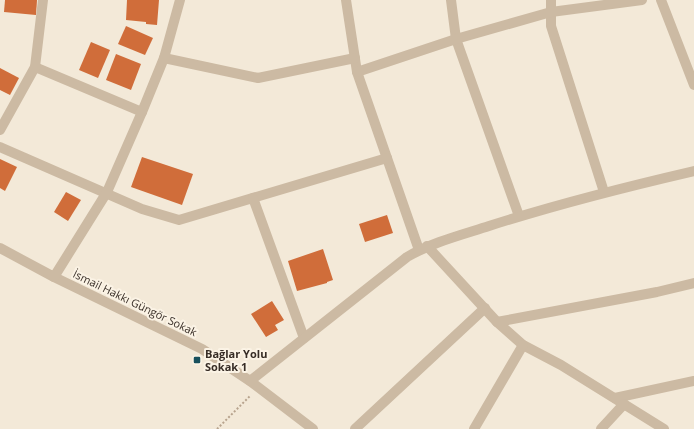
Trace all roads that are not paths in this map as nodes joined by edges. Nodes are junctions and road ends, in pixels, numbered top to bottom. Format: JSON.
{"nodes":[{"id":1,"x":43,"y":0,"type":"edge"},
{"id":2,"x":180,"y":0,"type":"edge"},
{"id":3,"x":346,"y":0,"type":"edge"},
{"id":4,"x":451,"y":0,"type":"edge"},
{"id":5,"x":551,"y":0,"type":"edge"},
{"id":6,"x":642,"y":0,"type":"edge"},
{"id":7,"x":661,"y":0,"type":"edge"},
{"id":8,"x":551,"y":12,"type":"junction"},
{"id":9,"x":456,"y":39,"type":"junction"},
{"id":10,"x":164,"y":58,"type":"junction"},
{"id":11,"x":355,"y":58,"type":"junction"},
{"id":12,"x":35,"y":67,"type":"junction"},
{"id":13,"x":357,"y":72,"type":"junction"},
{"id":14,"x":694,"y":86,"type":"edge"},
{"id":15,"x":142,"y":112,"type":"junction"},
{"id":16,"x":0,"y":130,"type":"edge"},
{"id":17,"x":0,"y":147,"type":"edge"},
{"id":18,"x":387,"y":158,"type":"junction"},
{"id":19,"x":694,"y":171,"type":"edge"},
{"id":20,"x":107,"y":192,"type":"junction"},
{"id":21,"x":604,"y":192,"type":"junction"},
{"id":22,"x":253,"y":198,"type":"junction"},
{"id":23,"x":519,"y":216,"type":"junction"},
{"id":24,"x":0,"y":248,"type":"edge"},
{"id":25,"x":423,"y":248,"type":"junction"},
{"id":26,"x":54,"y":276,"type":"junction"},
{"id":27,"x":694,"y":283,"type":"edge"},
{"id":28,"x":485,"y":308,"type":"junction"},
{"id":29,"x":497,"y":322,"type":"junction"},
{"id":30,"x":304,"y":338,"type":"junction"},
{"id":31,"x":523,"y":345,"type":"junction"},
{"id":32,"x":694,"y":381,"type":"edge"},
{"id":33,"x":254,"y":384,"type":"junction"},
{"id":34,"x":615,"y":398,"type":"junction"},
{"id":35,"x":624,"y":404,"type":"junction"},
{"id":36,"x":313,"y":429,"type":"edge"},
{"id":37,"x":355,"y":429,"type":"edge"},
{"id":38,"x":474,"y":429,"type":"edge"},
{"id":39,"x":601,"y":429,"type":"edge"},
{"id":40,"x":664,"y":429,"type":"edge"}],
"edges":[{"from":1,"to":12,"type":"street"},
{"from":2,"to":10,"type":"street"},
{"from":3,"to":11,"type":"street"},
{"from":4,"to":9,"type":"street"},
{"from":5,"to":8,"type":"street"},
{"from":6,"to":8,"type":"street"},
{"from":7,"to":14,"type":"street"},
{"from":8,"to":9,"type":"street"},
{"from":8,"to":21,"type":"street"},
{"from":9,"to":13,"type":"street"},
{"from":9,"to":23,"type":"street"},
{"from":10,"to":11,"type":"street"},
{"from":10,"to":15,"type":"street"},
{"from":11,"to":13,"type":"street"},
{"from":12,"to":15,"type":"street"},
{"from":12,"to":16,"type":"street"},
{"from":13,"to":18,"type":"street"},
{"from":15,"to":20,"type":"street"},
{"from":17,"to":20,"type":"street"},
{"from":18,"to":22,"type":"street"},
{"from":18,"to":25,"type":"street"},
{"from":19,"to":21,"type":"street"},
{"from":20,"to":22,"type":"street"},
{"from":20,"to":26,"type":"street"},
{"from":21,"to":23,"type":"street"},
{"from":22,"to":30,"type":"street"},
{"from":23,"to":25,"type":"street"},
{"from":24,"to":26,"type":"street","name":"İsmail Hakkı Güngör Sokak"},
{"from":25,"to":28,"type":"street"},
{"from":25,"to":30,"type":"street"},
{"from":26,"to":33,"type":"street","name":"İsmail Hakkı Güngör Sokak"},
{"from":27,"to":29,"type":"street"},
{"from":28,"to":29,"type":"street"},
{"from":28,"to":37,"type":"street"},
{"from":29,"to":31,"type":"street"},
{"from":30,"to":33,"type":"street"},
{"from":31,"to":34,"type":"street"},
{"from":31,"to":38,"type":"street"},
{"from":32,"to":34,"type":"street"},
{"from":33,"to":36,"type":"street","name":"İsmail Hakkı Güngör Sokak"},
{"from":34,"to":35,"type":"street"},
{"from":35,"to":39,"type":"street"},
{"from":35,"to":40,"type":"street"}]}
